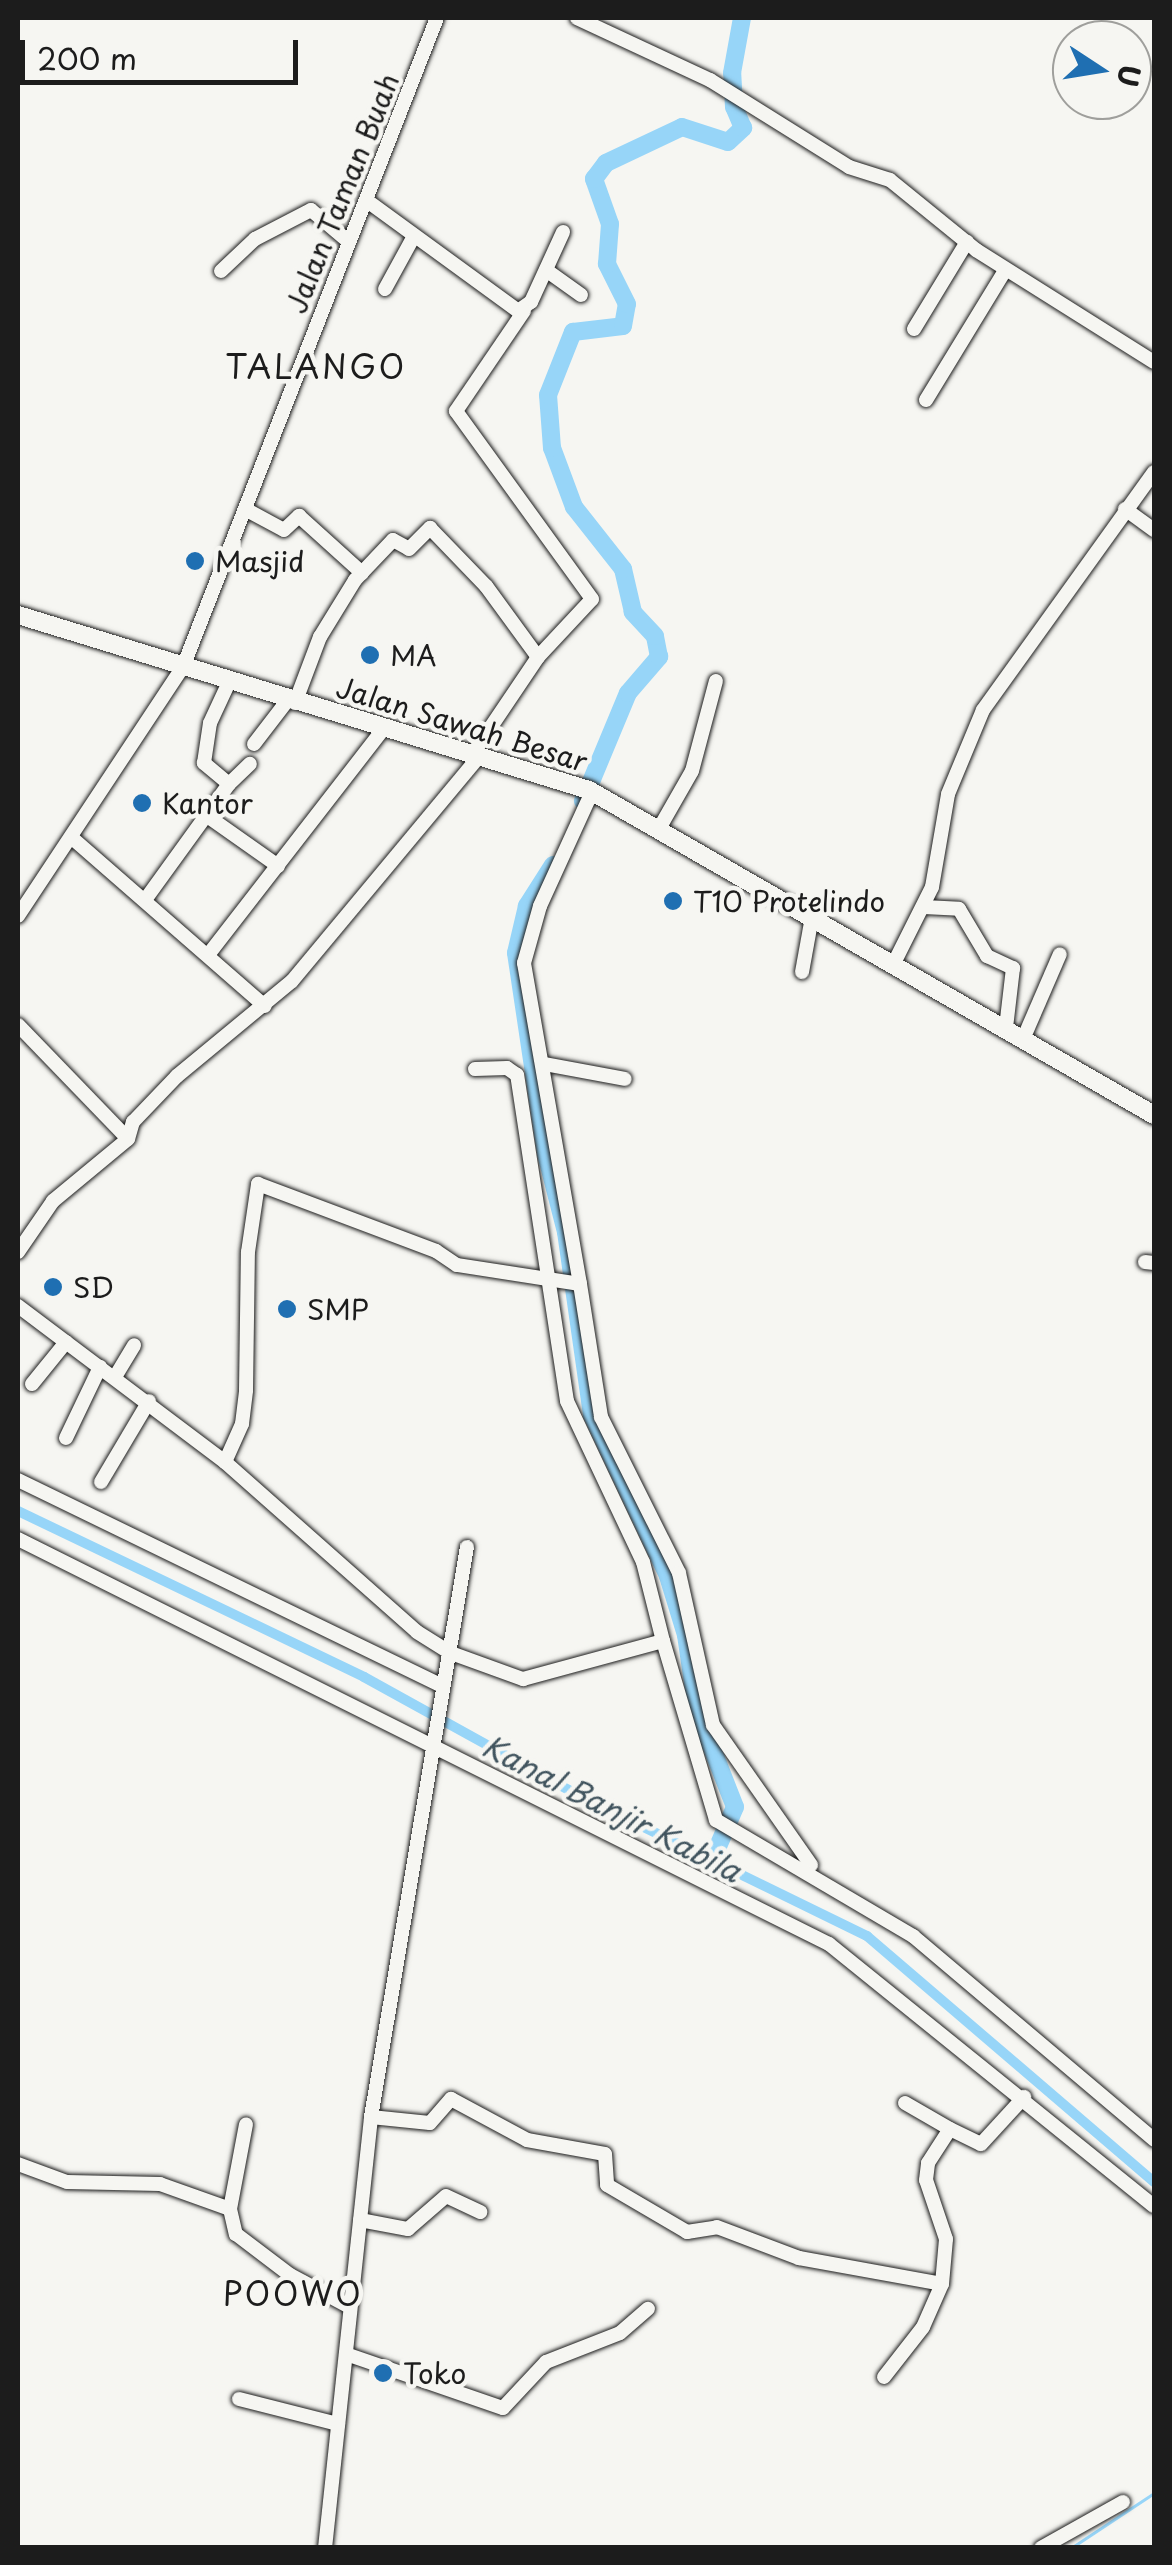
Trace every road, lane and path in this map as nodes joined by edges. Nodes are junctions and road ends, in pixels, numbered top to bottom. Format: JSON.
{"nodes":[{"id":1,"x":437,"y":18,"type":"edge"},
{"id":2,"x":577,"y":18,"type":"edge"},
{"id":3,"x":366,"y":200,"type":"junction"},
{"id":4,"x":563,"y":232,"type":"dead end"},
{"id":5,"x":414,"y":236,"type":"junction"},
{"id":6,"x":350,"y":242,"type":"junction"},
{"id":7,"x":967,"y":242,"type":"junction"},
{"id":8,"x":546,"y":270,"type":"junction"},
{"id":9,"x":1006,"y":270,"type":"junction"},
{"id":10,"x":220,"y":271,"type":"dead end"},
{"id":11,"x":386,"y":289,"type":"dead end"},
{"id":12,"x":581,"y":295,"type":"dead end"},
{"id":13,"x":524,"y":311,"type":"junction"},
{"id":14,"x":914,"y":329,"type":"dead end"},
{"id":15,"x":1154,"y":362,"type":"edge"},
{"id":16,"x":926,"y":400,"type":"dead end"},
{"id":17,"x":1154,"y":472,"type":"edge"},
{"id":18,"x":244,"y":509,"type":"junction"},
{"id":19,"x":1125,"y":510,"type":"junction"},
{"id":20,"x":1154,"y":530,"type":"edge"},
{"id":21,"x":362,"y":573,"type":"junction"},
{"id":22,"x":18,"y":616,"type":"edge"},
{"id":23,"x":538,"y":657,"type":"junction"},
{"id":24,"x":183,"y":666,"type":"junction"},
{"id":25,"x":716,"y":681,"type":"dead end"},
{"id":26,"x":229,"y":682,"type":"junction"},
{"id":27,"x":291,"y":702,"type":"junction"},
{"id":28,"x":384,"y":728,"type":"junction"},
{"id":29,"x":254,"y":744,"type":"dead end"},
{"id":30,"x":478,"y":754,"type":"junction"},
{"id":31,"x":250,"y":764,"type":"dead end"},
{"id":32,"x":229,"y":784,"type":"junction"},
{"id":33,"x":591,"y":791,"type":"junction"},
{"id":34,"x":203,"y":813,"type":"junction"},
{"id":35,"x":660,"y":827,"type":"junction"},
{"id":36,"x":71,"y":837,"type":"junction"},
{"id":37,"x":278,"y":866,"type":"junction"},
{"id":38,"x":145,"y":900,"type":"junction"},
{"id":39,"x":924,"y":907,"type":"junction"},
{"id":40,"x":18,"y":916,"type":"edge"},
{"id":41,"x":812,"y":916,"type":"junction"},
{"id":42,"x":1060,"y":954,"type":"dead end"},
{"id":43,"x":208,"y":955,"type":"junction"},
{"id":44,"x":894,"y":964,"type":"junction"},
{"id":45,"x":802,"y":972,"type":"dead end"},
{"id":46,"x":265,"y":1006,"type":"junction"},
{"id":47,"x":18,"y":1025,"type":"edge"},
{"id":48,"x":1006,"y":1028,"type":"junction"},
{"id":49,"x":1024,"y":1037,"type":"junction"},
{"id":50,"x":544,"y":1064,"type":"junction"},
{"id":51,"x":475,"y":1069,"type":"dead end"},
{"id":52,"x":625,"y":1079,"type":"dead end"},
{"id":53,"x":1154,"y":1116,"type":"edge"},
{"id":54,"x":128,"y":1139,"type":"junction"},
{"id":55,"x":18,"y":1252,"type":"edge"},
{"id":56,"x":567,"y":1282,"type":"junction"},
{"id":57,"x":18,"y":1306,"type":"edge"},
{"id":58,"x":66,"y":1342,"type":"junction"},
{"id":59,"x":134,"y":1345,"type":"dead end"},
{"id":60,"x":100,"y":1366,"type":"junction"},
{"id":61,"x":115,"y":1377,"type":"junction"},
{"id":62,"x":32,"y":1384,"type":"dead end"},
{"id":63,"x":149,"y":1401,"type":"junction"},
{"id":64,"x":66,"y":1438,"type":"dead end"},
{"id":65,"x":226,"y":1462,"type":"junction"},
{"id":66,"x":18,"y":1480,"type":"edge"},
{"id":67,"x":101,"y":1482,"type":"dead end"},
{"id":68,"x":18,"y":1539,"type":"edge"},
{"id":69,"x":467,"y":1547,"type":"dead end"},
{"id":70,"x":663,"y":1642,"type":"junction"},
{"id":71,"x":450,"y":1653,"type":"junction"},
{"id":72,"x":442,"y":1688,"type":"junction"},
{"id":73,"x":433,"y":1742,"type":"junction"},
{"id":74,"x":811,"y":1865,"type":"dead end"},
{"id":75,"x":1024,"y":2097,"type":"junction"},
{"id":76,"x":904,"y":2102,"type":"dead end"},
{"id":77,"x":372,"y":2117,"type":"junction"},
{"id":78,"x":246,"y":2124,"type":"dead end"},
{"id":79,"x":950,"y":2129,"type":"junction"},
{"id":80,"x":1154,"y":2140,"type":"edge"},
{"id":81,"x":18,"y":2164,"type":"edge"},
{"id":82,"x":1154,"y":2206,"type":"edge"},
{"id":83,"x":230,"y":2209,"type":"junction"},
{"id":84,"x":480,"y":2212,"type":"dead end"},
{"id":85,"x":360,"y":2220,"type":"junction"},
{"id":86,"x":942,"y":2284,"type":"junction"},
{"id":87,"x":350,"y":2306,"type":"junction"},
{"id":88,"x":648,"y":2309,"type":"dead end"},
{"id":89,"x":346,"y":2354,"type":"junction"},
{"id":90,"x":884,"y":2377,"type":"dead end"},
{"id":91,"x":239,"y":2399,"type":"dead end"},
{"id":92,"x":338,"y":2424,"type":"junction"},
{"id":93,"x":1123,"y":2502,"type":"dead end"},
{"id":94,"x":325,"y":2548,"type":"edge"},
{"id":95,"x":1041,"y":2548,"type":"edge"}],
"edges":[{"from":1,"to":3,"type":"street","name":"Jalan Taman Buah"},
{"from":2,"to":7,"type":"street"},
{"from":3,"to":5,"type":"street"},
{"from":3,"to":6,"type":"street","name":"Jalan Taman Buah"},
{"from":4,"to":8,"type":"street"},
{"from":5,"to":11,"type":"street"},
{"from":5,"to":13,"type":"street"},
{"from":6,"to":10,"type":"street"},
{"from":6,"to":18,"type":"street","name":"Jalan Taman Buah"},
{"from":7,"to":9,"type":"street"},
{"from":7,"to":14,"type":"street"},
{"from":8,"to":12,"type":"street"},
{"from":8,"to":13,"type":"street"},
{"from":9,"to":15,"type":"street"},
{"from":9,"to":16,"type":"street"},
{"from":13,"to":23,"type":"street"},
{"from":17,"to":19,"type":"street"},
{"from":18,"to":21,"type":"street"},
{"from":18,"to":24,"type":"street","name":"Jalan Taman Buah"},
{"from":19,"to":20,"type":"street"},
{"from":19,"to":39,"type":"street"},
{"from":21,"to":23,"type":"street"},
{"from":21,"to":27,"type":"street"},
{"from":22,"to":24,"type":"main road","name":"Jalan Sawah Besar"},
{"from":23,"to":30,"type":"street"},
{"from":24,"to":26,"type":"main road","name":"Jalan Sawah Besar"},
{"from":24,"to":36,"type":"street","name":"Jalan Taman Buah"},
{"from":25,"to":35,"type":"street"},
{"from":26,"to":27,"type":"main road","name":"Jalan Sawah Besar"},
{"from":26,"to":32,"type":"street"},
{"from":27,"to":28,"type":"main road","name":"Jalan Sawah Besar"},
{"from":27,"to":29,"type":"street"},
{"from":28,"to":30,"type":"main road","name":"Jalan Sawah Besar"},
{"from":28,"to":37,"type":"street"},
{"from":30,"to":33,"type":"main road","name":"Jalan Sawah Besar"},
{"from":30,"to":46,"type":"street"},
{"from":31,"to":32,"type":"street"},
{"from":32,"to":34,"type":"street"},
{"from":33,"to":35,"type":"main road","name":"Jalan Sawah Besar"},
{"from":33,"to":50,"type":"street"},
{"from":34,"to":37,"type":"street"},
{"from":34,"to":38,"type":"street"},
{"from":35,"to":41,"type":"main road","name":"Jalan Sawah Besar"},
{"from":36,"to":38,"type":"street"},
{"from":36,"to":40,"type":"street","name":"Jalan Taman Buah"},
{"from":37,"to":43,"type":"street"},
{"from":38,"to":43,"type":"street"},
{"from":39,"to":44,"type":"street"},
{"from":39,"to":48,"type":"street"},
{"from":41,"to":44,"type":"main road","name":"Jalan Sawah Besar"},
{"from":41,"to":45,"type":"street"},
{"from":42,"to":49,"type":"street"},
{"from":43,"to":46,"type":"street"},
{"from":44,"to":48,"type":"main road","name":"Jalan Sawah Besar"},
{"from":46,"to":54,"type":"street"},
{"from":47,"to":54,"type":"street"},
{"from":48,"to":49,"type":"main road","name":"Jalan Sawah Besar"},
{"from":49,"to":53,"type":"main road","name":"Jalan Sawah Besar"},
{"from":50,"to":52,"type":"street"},
{"from":50,"to":56,"type":"street"},
{"from":51,"to":56,"type":"street"},
{"from":54,"to":55,"type":"street"},
{"from":56,"to":65,"type":"street"},
{"from":56,"to":70,"type":"street"},
{"from":56,"to":74,"type":"street"},
{"from":57,"to":58,"type":"street"},
{"from":58,"to":60,"type":"street"},
{"from":58,"to":62,"type":"street"},
{"from":59,"to":61,"type":"street"},
{"from":60,"to":61,"type":"street"},
{"from":60,"to":64,"type":"street"},
{"from":61,"to":63,"type":"street"},
{"from":63,"to":65,"type":"street"},
{"from":63,"to":67,"type":"street"},
{"from":65,"to":71,"type":"street"},
{"from":66,"to":72,"type":"street"},
{"from":68,"to":73,"type":"street"},
{"from":69,"to":71,"type":"street"},
{"from":70,"to":71,"type":"street"},
{"from":70,"to":80,"type":"street"},
{"from":71,"to":72,"type":"street"},
{"from":72,"to":73,"type":"street"},
{"from":73,"to":75,"type":"street"},
{"from":73,"to":77,"type":"street"},
{"from":75,"to":79,"type":"street"},
{"from":75,"to":82,"type":"street"},
{"from":76,"to":79,"type":"street"},
{"from":77,"to":85,"type":"street"},
{"from":77,"to":86,"type":"street"},
{"from":78,"to":83,"type":"street"},
{"from":79,"to":86,"type":"street"},
{"from":81,"to":83,"type":"street"},
{"from":83,"to":87,"type":"street"},
{"from":84,"to":85,"type":"street"},
{"from":85,"to":87,"type":"street"},
{"from":86,"to":90,"type":"street"},
{"from":87,"to":89,"type":"street"},
{"from":88,"to":89,"type":"street"},
{"from":89,"to":92,"type":"street"},
{"from":91,"to":92,"type":"street"},
{"from":92,"to":94,"type":"street"},
{"from":93,"to":95,"type":"street"}]}
